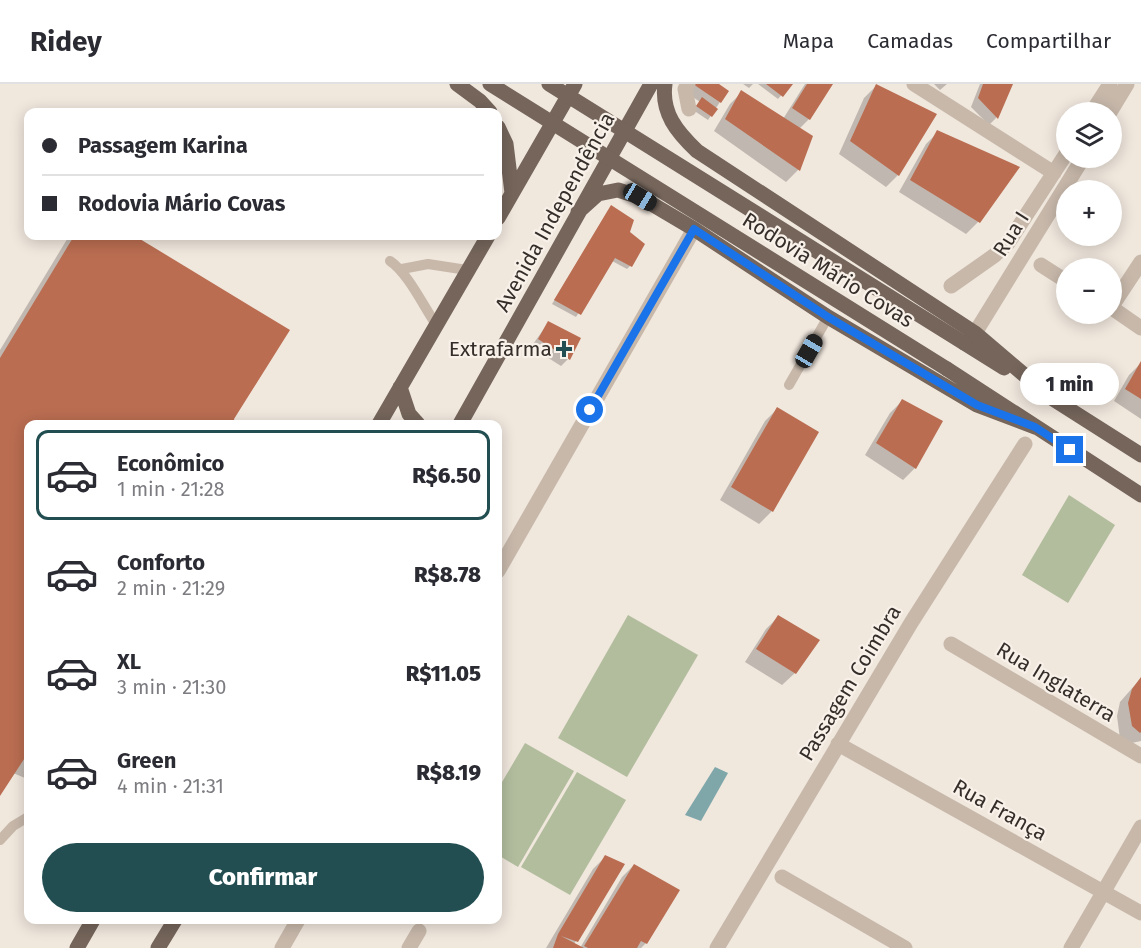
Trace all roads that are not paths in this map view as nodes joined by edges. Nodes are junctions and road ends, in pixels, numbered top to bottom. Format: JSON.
{"nodes":[{"id":1,"x":457,"y":84,"type":"edge"},
{"id":2,"x":490,"y":84,"type":"edge"},
{"id":3,"x":549,"y":84,"type":"edge"},
{"id":4,"x":575,"y":84,"type":"edge"},
{"id":5,"x":651,"y":84,"type":"edge"},
{"id":6,"x":665,"y":84,"type":"edge"},
{"id":7,"x":688,"y":84,"type":"edge"},
{"id":8,"x":914,"y":84,"type":"edge"},
{"id":9,"x":1110,"y":84,"type":"edge"},
{"id":10,"x":1127,"y":84,"type":"edge"},
{"id":11,"x":1098,"y":102,"type":"edge"},
{"id":12,"x":1116,"y":102,"type":"edge"},
{"id":13,"x":487,"y":108,"type":"edge"},
{"id":14,"x":689,"y":109,"type":"dead end"},
{"id":15,"x":502,"y":136,"type":"edge"},
{"id":16,"x":1057,"y":168,"type":"edge"},
{"id":17,"x":1077,"y":168,"type":"edge"},
{"id":18,"x":1054,"y":173,"type":"junction"},
{"id":19,"x":512,"y":194,"type":"junction"},
{"id":20,"x":502,"y":211,"type":"edge"},
{"id":21,"x":578,"y":212,"type":"junction"},
{"id":22,"x":694,"y":229,"type":"junction"},
{"id":23,"x":486,"y":240,"type":"edge"},
{"id":24,"x":390,"y":261,"type":"dead end"},
{"id":25,"x":1141,"y":262,"type":"edge"},
{"id":26,"x":1041,"y":265,"type":"dead end"},
{"id":27,"x":402,"y":269,"type":"junction"},
{"id":28,"x":468,"y":270,"type":"junction"},
{"id":29,"x":1056,"y":275,"type":"edge"},
{"id":30,"x":951,"y":286,"type":"dead end"},
{"id":31,"x":1122,"y":291,"type":"edge"},
{"id":32,"x":1122,"y":314,"type":"edge"},
{"id":33,"x":828,"y":317,"type":"junction"},
{"id":34,"x":435,"y":323,"type":"junction"},
{"id":35,"x":1141,"y":328,"type":"edge"},
{"id":36,"x":970,"y":338,"type":"junction"},
{"id":37,"x":789,"y":385,"type":"dead end"},
{"id":38,"x":400,"y":387,"type":"junction"},
{"id":39,"x":381,"y":420,"type":"edge"},
{"id":40,"x":414,"y":420,"type":"edge"},
{"id":41,"x":462,"y":420,"type":"edge"},
{"id":42,"x":1035,"y":427,"type":"junction"},
{"id":43,"x":1025,"y":444,"type":"dead end"},
{"id":44,"x":1141,"y":455,"type":"edge"},
{"id":45,"x":1141,"y":495,"type":"edge"},
{"id":46,"x":502,"y":564,"type":"edge"},
{"id":47,"x":951,"y":644,"type":"dead end"},
{"id":48,"x":838,"y":744,"type":"junction"},
{"id":49,"x":1141,"y":756,"type":"edge"},
{"id":50,"x":24,"y":819,"type":"edge"},
{"id":51,"x":1141,"y":828,"type":"edge"},
{"id":52,"x":0,"y":840,"type":"edge"},
{"id":53,"x":782,"y":878,"type":"dead end"},
{"id":54,"x":1104,"y":892,"type":"junction"},
{"id":55,"x":1141,"y":913,"type":"edge"},
{"id":56,"x":91,"y":924,"type":"edge"},
{"id":57,"x":173,"y":924,"type":"edge"},
{"id":58,"x":296,"y":924,"type":"edge"},
{"id":59,"x":419,"y":931,"type":"dead end"},
{"id":60,"x":77,"y":948,"type":"edge"},
{"id":61,"x":158,"y":948,"type":"edge"},
{"id":62,"x":282,"y":948,"type":"edge"},
{"id":63,"x":409,"y":948,"type":"edge"},
{"id":64,"x":717,"y":948,"type":"edge"},
{"id":65,"x":905,"y":948,"type":"edge"},
{"id":66,"x":1071,"y":948,"type":"edge"}],
"edges":[{"from":1,"to":13,"type":"main road"},
{"from":2,"to":42,"type":"main road","name":"Rodovia Mário Covas","bridge":true},
{"from":3,"to":36,"type":"main road","name":"Rodovia Mário Covas","bridge":true},
{"from":4,"to":19,"type":"main road"},
{"from":5,"to":21,"type":"main road","name":"Avenida Independência"},
{"from":6,"to":36,"type":"main road"},
{"from":7,"to":14,"type":"street"},
{"from":8,"to":18,"type":"street"},
{"from":9,"to":11,"type":"street"},
{"from":10,"to":12,"type":"street"},
{"from":15,"to":19,"type":"main road"},
{"from":16,"to":18,"type":"street"},
{"from":17,"to":36,"type":"street","name":"Rua I"},
{"from":18,"to":30,"type":"street"},
{"from":19,"to":20,"type":"main road"},
{"from":21,"to":22,"type":"main road"},
{"from":21,"to":41,"type":"main road","name":"Avenida Independência"},
{"from":22,"to":33,"type":"main road"},
{"from":22,"to":46,"type":"street"},
{"from":23,"to":28,"type":"main road"},
{"from":24,"to":27,"type":"lane"},
{"from":25,"to":31,"type":"street"},
{"from":26,"to":29,"type":"street"},
{"from":27,"to":28,"type":"lane"},
{"from":27,"to":34,"type":"lane"},
{"from":28,"to":34,"type":"main road"},
{"from":32,"to":35,"type":"street"},
{"from":33,"to":37,"type":"lane"},
{"from":33,"to":42,"type":"main road"},
{"from":34,"to":38,"type":"main road"},
{"from":36,"to":44,"type":"main road","name":"Rodovia Mário Covas"},
{"from":38,"to":39,"type":"main road"},
{"from":38,"to":40,"type":"main road"},
{"from":42,"to":45,"type":"main road","name":"Rodovia Mário Covas"},
{"from":43,"to":48,"type":"street","name":"Passagem Coimbra"},
{"from":47,"to":49,"type":"street","name":"Rua Inglaterra"},
{"from":48,"to":54,"type":"street","name":"Rua França"},
{"from":48,"to":64,"type":"street","name":"Passagem Coimbra"},
{"from":50,"to":52,"type":"lane"},
{"from":51,"to":54,"type":"street"},
{"from":53,"to":65,"type":"street"},
{"from":54,"to":55,"type":"street","name":"Rua França"},
{"from":54,"to":66,"type":"street"},
{"from":56,"to":60,"type":"main road"},
{"from":57,"to":61,"type":"main road"},
{"from":58,"to":62,"type":"street"},
{"from":59,"to":63,"type":"street"}]}
